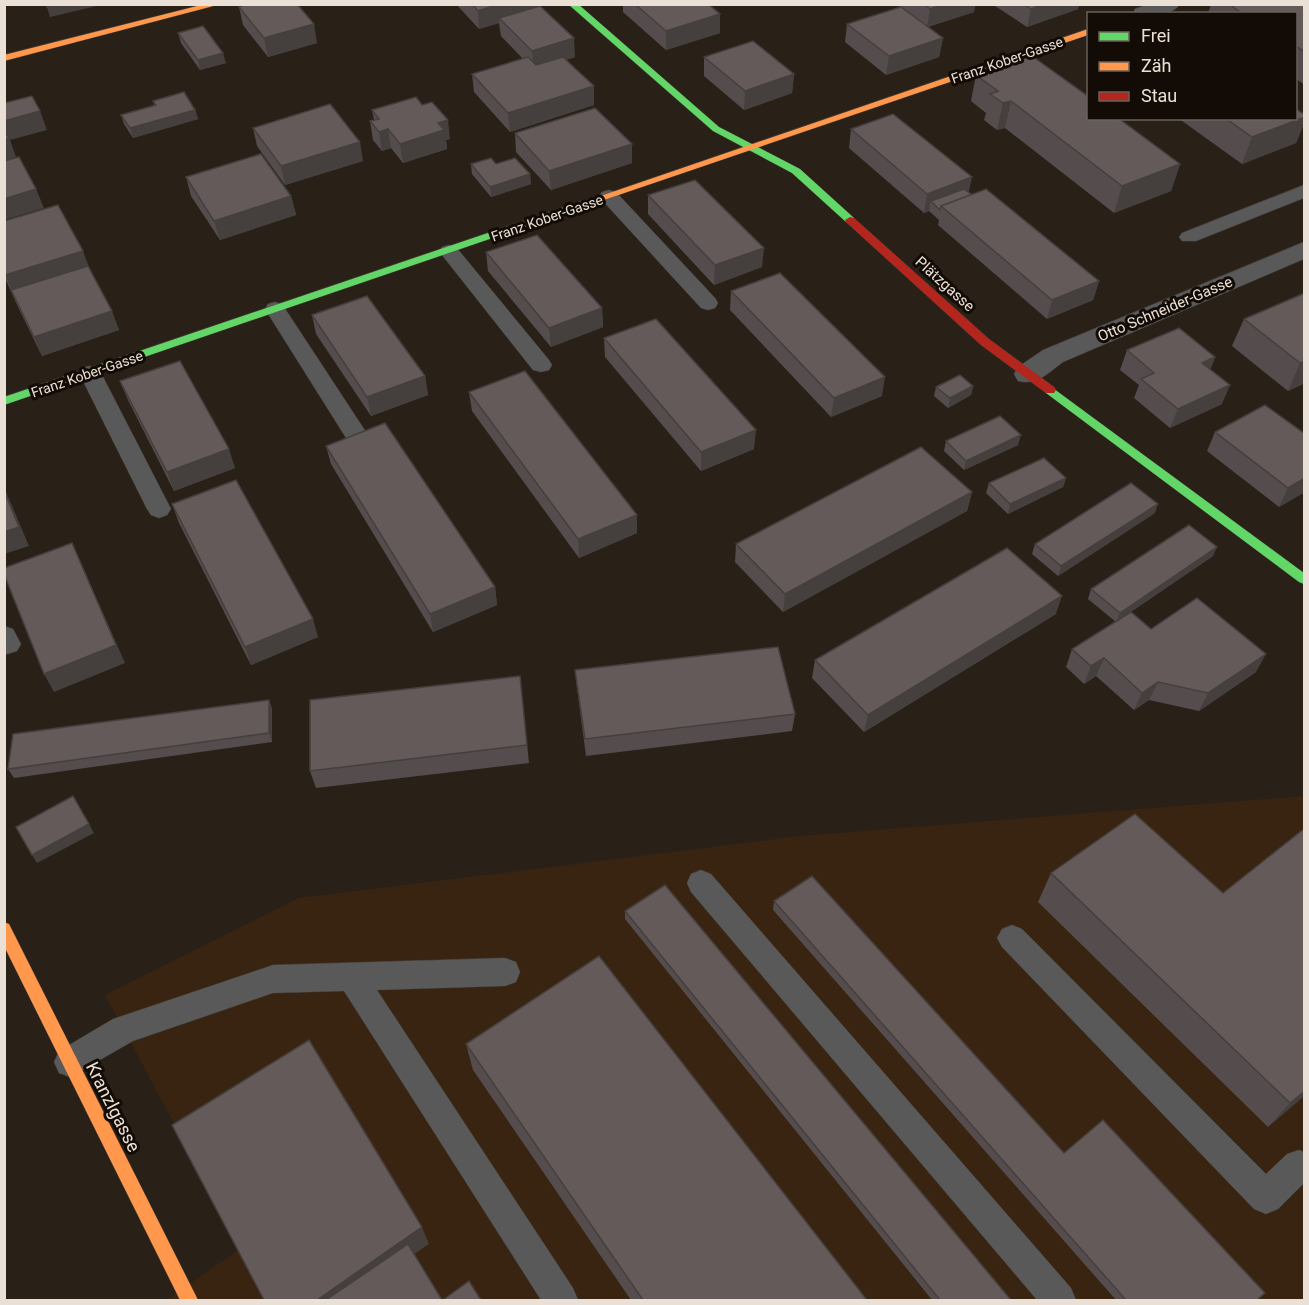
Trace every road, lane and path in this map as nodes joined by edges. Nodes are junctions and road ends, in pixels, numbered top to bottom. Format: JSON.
{"nodes":[{"id":1,"x":217,"y":4,"type":"edge"},
{"id":2,"x":572,"y":4,"type":"edge"},
{"id":3,"x":1170,"y":4,"type":"edge"},
{"id":4,"x":1148,"y":12,"type":"edge"},
{"id":5,"x":1087,"y":33,"type":"edge"},
{"id":6,"x":4,"y":58,"type":"edge"},
{"id":7,"x":752,"y":148,"type":"junction"},
{"id":8,"x":1305,"y":191,"type":"edge"},
{"id":9,"x":609,"y":196,"type":"junction"},
{"id":10,"x":1189,"y":237,"type":"dead end"},
{"id":11,"x":1305,"y":250,"type":"edge"},
{"id":12,"x":449,"y":251,"type":"junction"},
{"id":13,"x":708,"y":303,"type":"dead end"},
{"id":14,"x":275,"y":309,"type":"junction"},
{"id":15,"x":541,"y":365,"type":"dead end"},
{"id":16,"x":90,"y":373,"type":"junction"},
{"id":17,"x":1028,"y":374,"type":"junction"},
{"id":18,"x":5,"y":400,"type":"edge"},
{"id":19,"x":356,"y":435,"type":"edge"},
{"id":20,"x":159,"y":509,"type":"dead end"},
{"id":21,"x":1305,"y":579,"type":"edge"},
{"id":22,"x":4,"y":636,"type":"edge"},
{"id":23,"x":4,"y":645,"type":"edge"},
{"id":24,"x":701,"y":882,"type":"dead end"},
{"id":25,"x":4,"y":929,"type":"edge"},
{"id":26,"x":1012,"y":938,"type":"dead end"},
{"id":27,"x":505,"y":972,"type":"dead end"},
{"id":28,"x":351,"y":976,"type":"junction"},
{"id":29,"x":70,"y":1062,"type":"junction"},
{"id":30,"x":1303,"y":1166,"type":"edge"},
{"id":31,"x":189,"y":1300,"type":"edge"},
{"id":32,"x":561,"y":1300,"type":"edge"},
{"id":33,"x":1059,"y":1300,"type":"edge"}],
"edges":[{"from":1,"to":6,"type":"street"},
{"from":2,"to":7,"type":"street","name":"Plätzgasse"},
{"from":3,"to":4,"type":"street"},
{"from":5,"to":7,"type":"street","name":"Franz Kober-Gasse"},
{"from":7,"to":9,"type":"street","name":"Franz Kober-Gasse"},
{"from":7,"to":17,"type":"street","name":"Plätzgasse"},
{"from":8,"to":10,"type":"lane"},
{"from":9,"to":12,"type":"street","name":"Franz Kober-Gasse"},
{"from":9,"to":13,"type":"lane"},
{"from":11,"to":17,"type":"street","name":"Otto Schneider-Gasse"},
{"from":12,"to":14,"type":"street","name":"Franz Kober-Gasse"},
{"from":12,"to":15,"type":"lane"},
{"from":14,"to":16,"type":"street","name":"Franz Kober-Gasse"},
{"from":14,"to":19,"type":"lane"},
{"from":16,"to":18,"type":"street","name":"Franz Kober-Gasse"},
{"from":16,"to":20,"type":"lane"},
{"from":17,"to":21,"type":"street","name":"Plätzgasse"},
{"from":22,"to":23,"type":"lane"},
{"from":24,"to":33,"type":"lane"},
{"from":25,"to":29,"type":"street","name":"Kranzlgasse"},
{"from":26,"to":30,"type":"lane"},
{"from":27,"to":28,"type":"lane"},
{"from":28,"to":29,"type":"lane"},
{"from":28,"to":32,"type":"lane"},
{"from":29,"to":31,"type":"street","name":"Kranzlgasse"}]}
